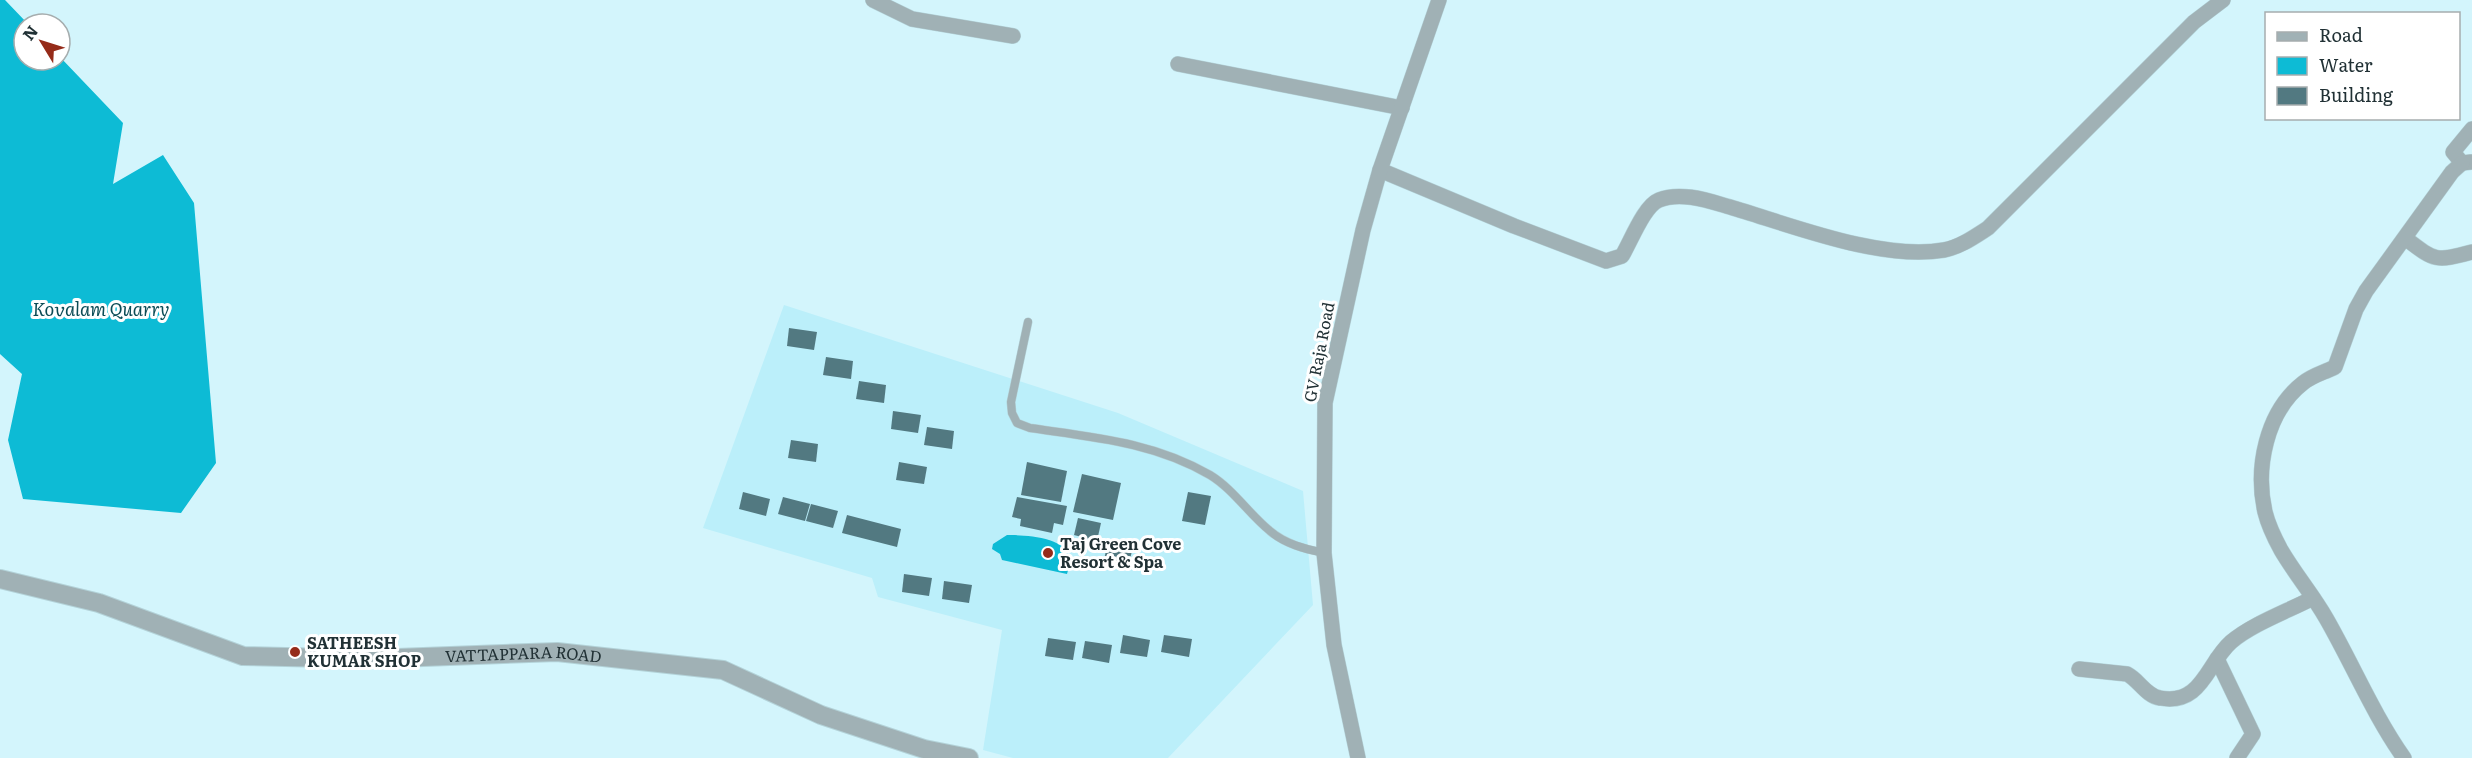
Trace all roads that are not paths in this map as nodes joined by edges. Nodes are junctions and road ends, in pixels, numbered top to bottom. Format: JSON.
{"nodes":[{"id":1,"x":873,"y":0,"type":"edge"},
{"id":2,"x":1439,"y":0,"type":"edge"},
{"id":3,"x":2223,"y":0,"type":"edge"},
{"id":4,"x":1013,"y":36,"type":"dead end"},
{"id":5,"x":1178,"y":64,"type":"dead end"},
{"id":6,"x":1402,"y":108,"type":"junction"},
{"id":7,"x":2472,"y":129,"type":"edge"},
{"id":8,"x":2467,"y":162,"type":"edge"},
{"id":9,"x":1380,"y":170,"type":"junction"},
{"id":10,"x":2405,"y":238,"type":"junction"},
{"id":11,"x":2472,"y":252,"type":"edge"},
{"id":12,"x":1028,"y":322,"type":"dead end"},
{"id":13,"x":1324,"y":553,"type":"junction"},
{"id":14,"x":0,"y":579,"type":"edge"},
{"id":15,"x":2313,"y":598,"type":"junction"},
{"id":16,"x":2217,"y":659,"type":"junction"},
{"id":17,"x":2079,"y":669,"type":"dead end"},
{"id":18,"x":969,"y":758,"type":"edge"},
{"id":19,"x":1358,"y":758,"type":"edge"},
{"id":20,"x":2237,"y":758,"type":"edge"},
{"id":21,"x":2404,"y":758,"type":"edge"}],
"edges":[{"from":1,"to":4,"type":"street"},
{"from":2,"to":6,"type":"street","name":"GV Raja Road"},
{"from":3,"to":9,"type":"street"},
{"from":5,"to":6,"type":"street"},
{"from":6,"to":9,"type":"street","name":"GV Raja Road"},
{"from":7,"to":8,"type":"street"},
{"from":8,"to":10,"type":"street"},
{"from":9,"to":13,"type":"street","name":"GV Raja Road"},
{"from":10,"to":11,"type":"street"},
{"from":10,"to":15,"type":"street"},
{"from":12,"to":13,"type":"lane"},
{"from":13,"to":19,"type":"street","name":"GV Raja Road"},
{"from":14,"to":18,"type":"street","name":"VATTAPPARA ROAD"},
{"from":15,"to":16,"type":"street"},
{"from":15,"to":21,"type":"street"},
{"from":16,"to":17,"type":"street"},
{"from":16,"to":20,"type":"street"}]}
